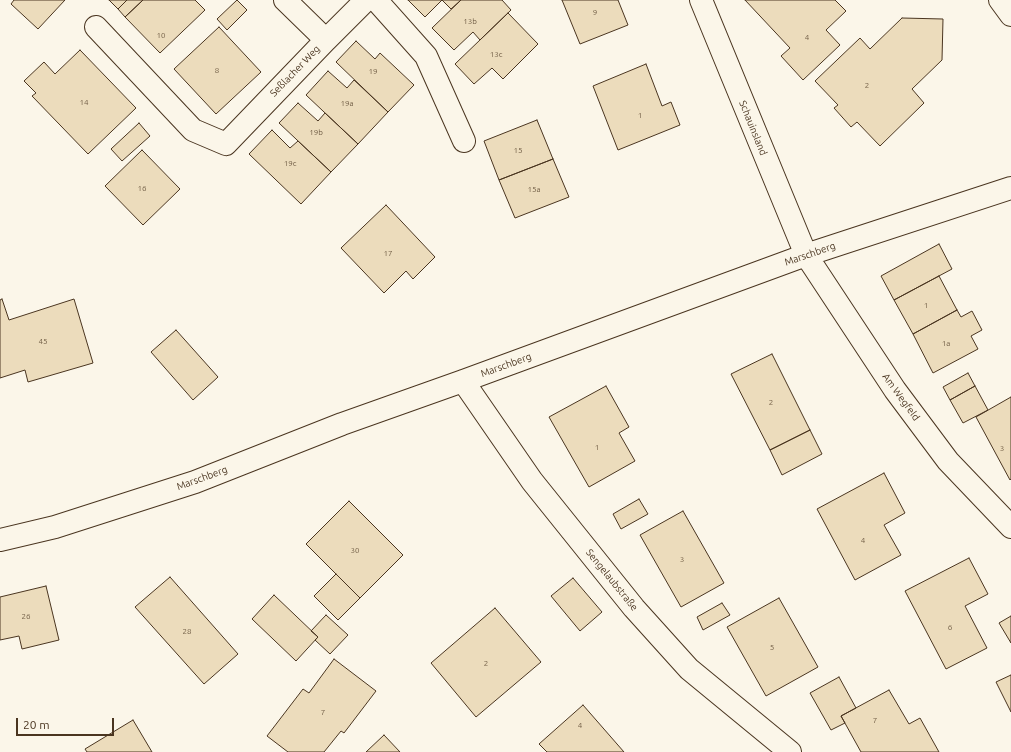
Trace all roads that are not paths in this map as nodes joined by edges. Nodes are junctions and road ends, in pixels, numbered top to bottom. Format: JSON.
{"nodes":[{"id":1,"x":285,"y":0,"type":"edge"},
{"id":2,"x":366,"y":0,"type":"edge"},
{"id":3,"x":376,"y":0,"type":"edge"},
{"id":4,"x":701,"y":0,"type":"edge"},
{"id":5,"x":1000,"y":0,"type":"edge"},
{"id":6,"x":1011,"y":15,"type":"edge"},
{"id":7,"x":96,"y":27,"type":"dead end"},
{"id":8,"x":326,"y":40,"type":"junction"},
{"id":9,"x":464,"y":141,"type":"dead end"},
{"id":10,"x":1011,"y":188,"type":"edge"},
{"id":11,"x":806,"y":255,"type":"junction"},
{"id":12,"x":463,"y":381,"type":"junction"},
{"id":13,"x":1011,"y":527,"type":"edge"},
{"id":14,"x":0,"y":540,"type":"edge"},
{"id":15,"x":790,"y":752,"type":"edge"}],
"edges":[{"from":1,"to":8,"type":"street","name":"Seßlacher Weg"},
{"from":2,"to":8,"type":"street"},
{"from":3,"to":9,"type":"street"},
{"from":4,"to":11,"type":"street","name":"Schauinsland"},
{"from":5,"to":6,"type":"street"},
{"from":7,"to":8,"type":"street","name":"Seßlacher Weg"},
{"from":10,"to":11,"type":"street","name":"Marschberg"},
{"from":11,"to":12,"type":"street","name":"Marschberg"},
{"from":11,"to":13,"type":"street","name":"Am Wegfeld"},
{"from":12,"to":14,"type":"street","name":"Marschberg"},
{"from":12,"to":15,"type":"street","name":"Sengelaubstraße"}]}
